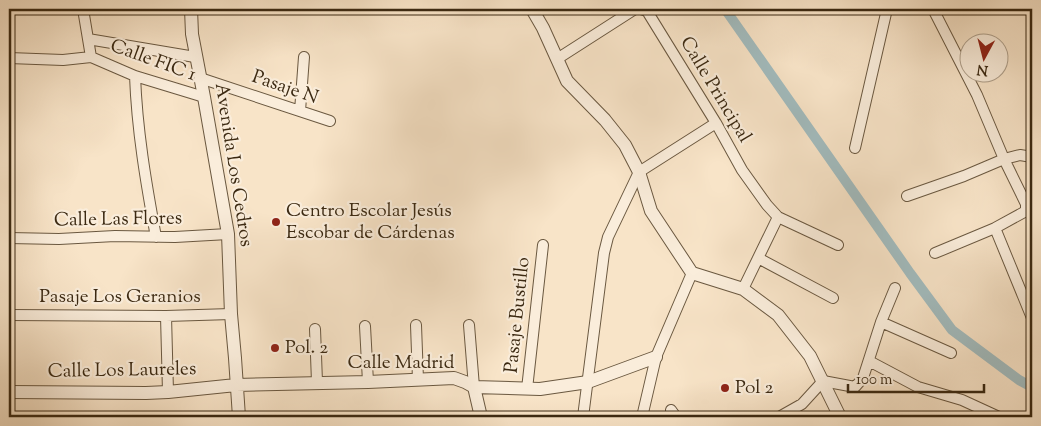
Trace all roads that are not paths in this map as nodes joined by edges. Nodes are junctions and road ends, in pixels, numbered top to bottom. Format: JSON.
{"nodes":[{"id":1,"x":84,"y":9,"type":"edge"},
{"id":2,"x":191,"y":9,"type":"edge"},
{"id":3,"x":532,"y":9,"type":"edge"},
{"id":4,"x":888,"y":9,"type":"edge"},
{"id":5,"x":933,"y":9,"type":"edge"},
{"id":6,"x":88,"y":39,"type":"junction"},
{"id":7,"x":304,"y":56,"type":"dead end"},
{"id":8,"x":91,"y":57,"type":"junction"},
{"id":9,"x":196,"y":57,"type":"junction"},
{"id":10,"x":9,"y":58,"type":"edge"},
{"id":11,"x":557,"y":59,"type":"junction"},
{"id":12,"x":135,"y":76,"type":"junction"},
{"id":13,"x":200,"y":78,"type":"junction"},
{"id":14,"x":204,"y":97,"type":"junction"},
{"id":15,"x":300,"y":111,"type":"junction"},
{"id":16,"x":330,"y":122,"type":"dead end"},
{"id":17,"x":716,"y":123,"type":"junction"},
{"id":18,"x":855,"y":148,"type":"dead end"},
{"id":19,"x":1032,"y":157,"type":"edge"},
{"id":20,"x":1004,"y":159,"type":"junction"},
{"id":21,"x":639,"y":172,"type":"junction"},
{"id":22,"x":907,"y":196,"type":"dead end"},
{"id":23,"x":778,"y":217,"type":"junction"},
{"id":24,"x":995,"y":228,"type":"junction"},
{"id":25,"x":228,"y":234,"type":"junction"},
{"id":26,"x":156,"y":237,"type":"junction"},
{"id":27,"x":9,"y":238,"type":"edge"},
{"id":28,"x":838,"y":245,"type":"dead end"},
{"id":29,"x":543,"y":246,"type":"dead end"},
{"id":30,"x":936,"y":253,"type":"dead end"},
{"id":31,"x":758,"y":258,"type":"junction"},
{"id":32,"x":692,"y":273,"type":"junction"},
{"id":33,"x":894,"y":288,"type":"dead end"},
{"id":34,"x":743,"y":289,"type":"junction"},
{"id":35,"x":1032,"y":291,"type":"edge"},
{"id":36,"x":1022,"y":295,"type":"junction"},
{"id":37,"x":832,"y":298,"type":"dead end"},
{"id":38,"x":231,"y":314,"type":"junction"},
{"id":39,"x":9,"y":315,"type":"edge"},
{"id":40,"x":166,"y":316,"type":"junction"},
{"id":41,"x":1032,"y":318,"type":"edge"},
{"id":42,"x":882,"y":322,"type":"junction"},
{"id":43,"x":416,"y":325,"type":"dead end"},
{"id":44,"x":468,"y":325,"type":"dead end"},
{"id":45,"x":366,"y":326,"type":"dead end"},
{"id":46,"x":315,"y":329,"type":"dead end"},
{"id":47,"x":951,"y":353,"type":"dead end"},
{"id":48,"x":656,"y":357,"type":"junction"},
{"id":49,"x":869,"y":361,"type":"junction"},
{"id":50,"x":418,"y":380,"type":"junction"},
{"id":51,"x":823,"y":381,"type":"junction"},
{"id":52,"x":317,"y":382,"type":"junction"},
{"id":53,"x":368,"y":382,"type":"junction"},
{"id":54,"x":588,"y":382,"type":"junction"},
{"id":55,"x":236,"y":385,"type":"junction"},
{"id":56,"x":474,"y":387,"type":"junction"},
{"id":57,"x":527,"y":389,"type":"junction"},
{"id":58,"x":9,"y":392,"type":"edge"},
{"id":59,"x":168,"y":392,"type":"junction"},
{"id":60,"x":239,"y":417,"type":"edge"},
{"id":61,"x":481,"y":417,"type":"edge"},
{"id":62,"x":582,"y":417,"type":"edge"},
{"id":63,"x":642,"y":417,"type":"edge"},
{"id":64,"x":779,"y":417,"type":"edge"},
{"id":65,"x":840,"y":417,"type":"edge"},
{"id":66,"x":999,"y":417,"type":"edge"}],
"edges":[{"from":1,"to":6,"type":"street"},
{"from":2,"to":9,"type":"street","name":"Avenida Los Cedros"},
{"from":3,"to":11,"type":"street"},
{"from":4,"to":18,"type":"street"},
{"from":5,"to":20,"type":"street"},
{"from":6,"to":8,"type":"street"},
{"from":6,"to":9,"type":"street"},
{"from":7,"to":15,"type":"street"},
{"from":8,"to":10,"type":"street"},
{"from":8,"to":12,"type":"street","name":"Calle FIC 1"},
{"from":9,"to":13,"type":"street","name":"Avenida Los Cedros"},
{"from":11,"to":17,"type":"street","name":"Calle Principal"},
{"from":11,"to":21,"type":"street"},
{"from":12,"to":14,"type":"street","name":"Calle FIC 1"},
{"from":12,"to":26,"type":"street"},
{"from":13,"to":14,"type":"street","name":"Avenida Los Cedros"},
{"from":13,"to":15,"type":"street","name":"Pasaje N"},
{"from":14,"to":25,"type":"street","name":"Avenida Los Cedros"},
{"from":15,"to":16,"type":"street","name":"Pasaje N"},
{"from":17,"to":21,"type":"street"},
{"from":17,"to":23,"type":"street","name":"Calle Principal"},
{"from":19,"to":20,"type":"street"},
{"from":20,"to":22,"type":"street"},
{"from":20,"to":24,"type":"street"},
{"from":21,"to":32,"type":"street"},
{"from":21,"to":54,"type":"street"},
{"from":23,"to":28,"type":"street","name":"Calle Principal"},
{"from":23,"to":31,"type":"street"},
{"from":24,"to":30,"type":"street"},
{"from":24,"to":36,"type":"street"},
{"from":25,"to":26,"type":"street","name":"Calle Las Flores"},
{"from":25,"to":38,"type":"street","name":"Avenida Los Cedros"},
{"from":26,"to":27,"type":"street","name":"Calle Las Flores"},
{"from":29,"to":57,"type":"street","name":"Pasaje Bustillo"},
{"from":31,"to":34,"type":"street"},
{"from":31,"to":37,"type":"street"},
{"from":32,"to":34,"type":"street"},
{"from":32,"to":48,"type":"street"},
{"from":33,"to":42,"type":"street"},
{"from":34,"to":51,"type":"street"},
{"from":35,"to":36,"type":"street"},
{"from":36,"to":41,"type":"street"},
{"from":38,"to":40,"type":"street","name":"Pasaje Los Geranios"},
{"from":38,"to":55,"type":"street","name":"Avenida Los Cedros"},
{"from":39,"to":40,"type":"street","name":"Pasaje Los Geranios"},
{"from":40,"to":59,"type":"street"},
{"from":42,"to":47,"type":"street"},
{"from":42,"to":49,"type":"street"},
{"from":43,"to":50,"type":"street"},
{"from":44,"to":56,"type":"street"},
{"from":45,"to":53,"type":"street"},
{"from":46,"to":52,"type":"street"},
{"from":48,"to":54,"type":"street","name":"Calle Madrid"},
{"from":48,"to":63,"type":"street"},
{"from":49,"to":51,"type":"street"},
{"from":49,"to":66,"type":"street"},
{"from":50,"to":53,"type":"street","name":"Calle Madrid"},
{"from":50,"to":56,"type":"street","name":"Calle Madrid"},
{"from":51,"to":64,"type":"street"},
{"from":51,"to":65,"type":"street"},
{"from":52,"to":53,"type":"street","name":"Calle Madrid"},
{"from":52,"to":55,"type":"street","name":"Calle Madrid"},
{"from":54,"to":57,"type":"street","name":"Calle Madrid"},
{"from":54,"to":62,"type":"street"},
{"from":55,"to":59,"type":"street","name":"Calle Los Laureles"},
{"from":55,"to":60,"type":"street","name":"Avenida Los Cedros"},
{"from":56,"to":57,"type":"street","name":"Calle Madrid"},
{"from":56,"to":61,"type":"street"},
{"from":58,"to":59,"type":"street","name":"Calle Los Laureles"}]}
